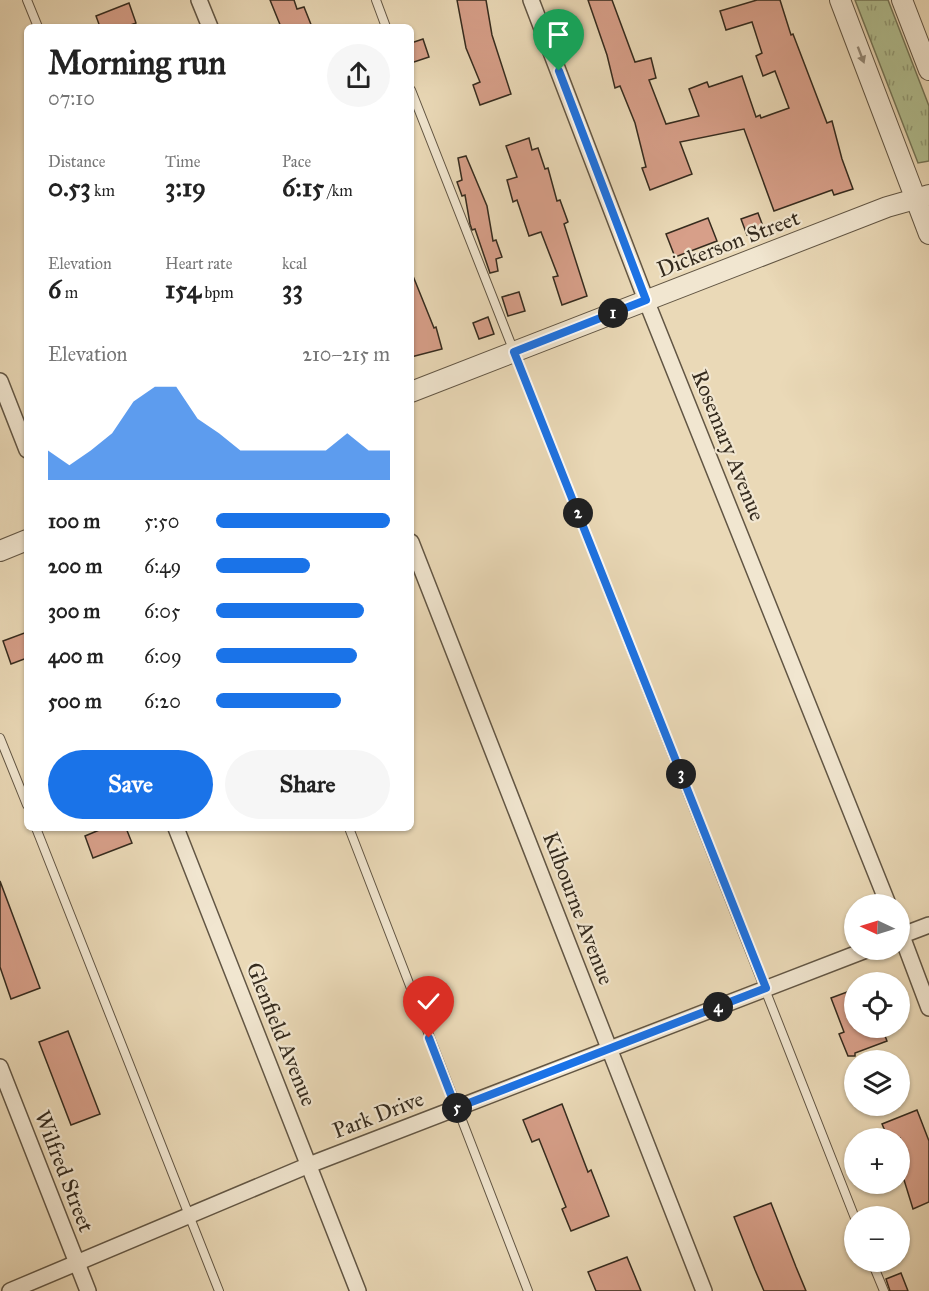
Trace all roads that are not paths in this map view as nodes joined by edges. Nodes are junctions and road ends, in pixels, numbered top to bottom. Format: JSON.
{"nodes":[{"id":1,"x":27,"y":0,"type":"edge"},
{"id":2,"x":199,"y":0,"type":"edge"},
{"id":3,"x":376,"y":0,"type":"edge"},
{"id":4,"x":531,"y":0,"type":"edge"},
{"id":5,"x":840,"y":0,"type":"edge"},
{"id":6,"x":902,"y":0,"type":"edge"},
{"id":7,"x":37,"y":24,"type":"edge"},
{"id":8,"x":209,"y":24,"type":"edge"},
{"id":9,"x":385,"y":24,"type":"edge"},
{"id":10,"x":929,"y":70,"type":"edge"},
{"id":11,"x":414,"y":98,"type":"edge"},
{"id":12,"x":922,"y":198,"type":"edge"},
{"id":13,"x":929,"y":234,"type":"edge"},
{"id":14,"x":646,"y":300,"type":"junction"},
{"id":15,"x":514,"y":352,"type":"junction"},
{"id":16,"x":0,"y":381,"type":"edge"},
{"id":17,"x":414,"y":391,"type":"edge"},
{"id":18,"x":24,"y":442,"type":"edge"},
{"id":19,"x":24,"y":541,"type":"edge"},
{"id":20,"x":414,"y":550,"type":"edge"},
{"id":21,"x":0,"y":551,"type":"edge"},
{"id":22,"x":0,"y":738,"type":"edge"},
{"id":23,"x":24,"y":798,"type":"edge"},
{"id":24,"x":37,"y":831,"type":"edge"},
{"id":25,"x":177,"y":831,"type":"edge"},
{"id":26,"x":350,"y":831,"type":"edge"},
{"id":27,"x":884,"y":894,"type":"edge"},
{"id":28,"x":929,"y":925,"type":"edge"},
{"id":29,"x":910,"y":931,"type":"edge"},
{"id":30,"x":844,"y":958,"type":"edge"},
{"id":31,"x":910,"y":958,"type":"edge"},
{"id":32,"x":766,"y":988,"type":"junction"},
{"id":33,"x":929,"y":1008,"type":"edge"},
{"id":34,"x":610,"y":1048,"type":"junction"},
{"id":35,"x":0,"y":1067,"type":"edge"},
{"id":36,"x":456,"y":1108,"type":"junction"},
{"id":37,"x":309,"y":1165,"type":"junction"},
{"id":38,"x":850,"y":1206,"type":"edge"},
{"id":39,"x":190,"y":1215,"type":"junction"},
{"id":40,"x":76,"y":1262,"type":"junction"},
{"id":41,"x":876,"y":1272,"type":"edge"},
{"id":42,"x":10,"y":1291,"type":"edge"},
{"id":43,"x":88,"y":1291,"type":"edge"},
{"id":44,"x":219,"y":1291,"type":"edge"},
{"id":45,"x":358,"y":1291,"type":"edge"},
{"id":46,"x":528,"y":1291,"type":"edge"},
{"id":47,"x":704,"y":1291,"type":"edge"},
{"id":48,"x":884,"y":1291,"type":"edge"}],
"edges":[{"from":1,"to":7,"type":"lane"},
{"from":2,"to":8,"type":"street"},
{"from":3,"to":9,"type":"lane"},
{"from":4,"to":14,"type":"street","name":"Rosemary Avenue"},
{"from":5,"to":12,"type":"street","one_way":true},
{"from":6,"to":10,"type":"street"},
{"from":11,"to":15,"type":"lane"},
{"from":12,"to":13,"type":"street"},
{"from":12,"to":14,"type":"street","name":"Dickerson Street"},
{"from":14,"to":15,"type":"street","name":"Dickerson Street"},
{"from":14,"to":27,"type":"street","name":"Rosemary Avenue"},
{"from":15,"to":17,"type":"street","name":"Dickerson Street"},
{"from":15,"to":32,"type":"lane"},
{"from":16,"to":18,"type":"street"},
{"from":19,"to":21,"type":"street"},
{"from":20,"to":34,"type":"street","name":"Kilbourne Avenue"},
{"from":22,"to":23,"type":"lane"},
{"from":24,"to":39,"type":"lane"},
{"from":25,"to":37,"type":"street","name":"Glenfield Avenue"},
{"from":26,"to":36,"type":"lane"},
{"from":28,"to":29,"type":"street"},
{"from":30,"to":32,"type":"street","name":"Park Drive"},
{"from":31,"to":33,"type":"street"},
{"from":32,"to":34,"type":"street","name":"Park Drive"},
{"from":32,"to":38,"type":"lane"},
{"from":34,"to":36,"type":"street","name":"Park Drive"},
{"from":34,"to":47,"type":"street","name":"Kilbourne Avenue"},
{"from":35,"to":40,"type":"street","name":"Wilfred Street"},
{"from":36,"to":37,"type":"street","name":"Park Drive"},
{"from":36,"to":46,"type":"lane"},
{"from":37,"to":39,"type":"street","name":"Park Drive"},
{"from":37,"to":45,"type":"street","name":"Glenfield Avenue"},
{"from":39,"to":40,"type":"street","name":"Park Drive"},
{"from":39,"to":44,"type":"lane"},
{"from":40,"to":42,"type":"street","name":"Park Drive"},
{"from":40,"to":43,"type":"street","name":"Wilfred Street"},
{"from":41,"to":48,"type":"lane"}]}
